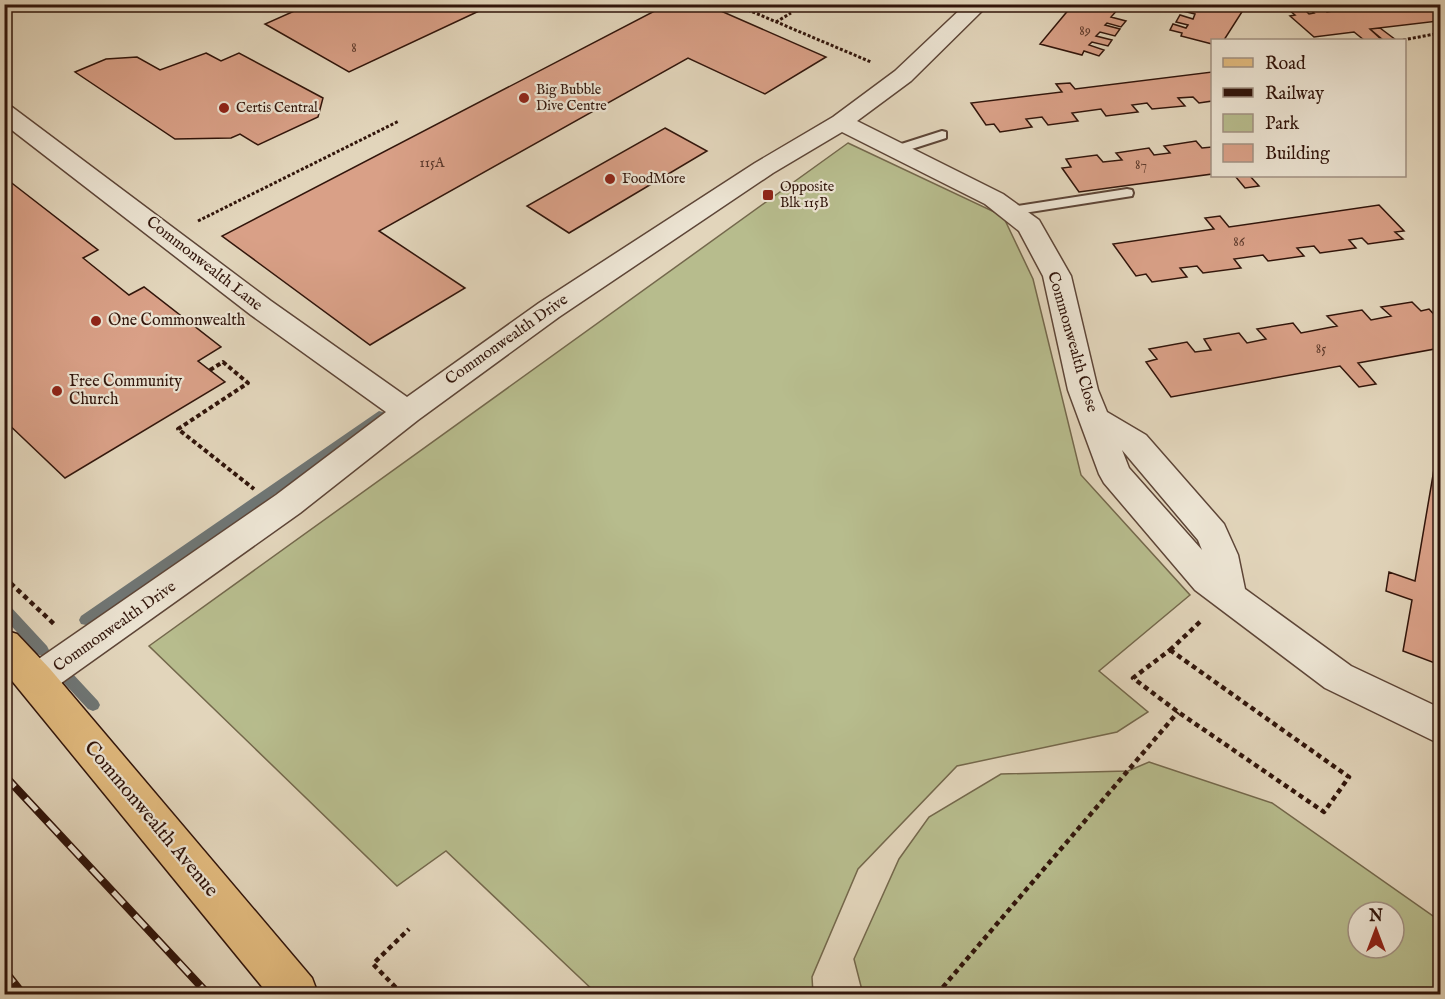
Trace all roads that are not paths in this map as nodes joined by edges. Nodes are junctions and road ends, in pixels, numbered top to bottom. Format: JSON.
{"nodes":[{"id":1,"x":979,"y":4,"type":"edge"},
{"id":2,"x":4,"y":112,"type":"edge"},
{"id":3,"x":841,"y":122,"type":"junction"},
{"id":4,"x":942,"y":135,"type":"dead end"},
{"id":5,"x":896,"y":150,"type":"junction"},
{"id":6,"x":1127,"y":193,"type":"dead end"},
{"id":7,"x":1011,"y":211,"type":"junction"},
{"id":8,"x":407,"y":412,"type":"junction"},
{"id":9,"x":4,"y":645,"type":"edge"},
{"id":10,"x":37,"y":680,"type":"junction"},
{"id":11,"x":1440,"y":727,"type":"edge"},
{"id":12,"x":296,"y":994,"type":"edge"}],
"edges":[{"from":1,"to":3,"type":"street","name":"Commonwealth Drive"},
{"from":2,"to":8,"type":"street","name":"Commonwealth Lane"},
{"from":3,"to":5,"type":"street","name":"Commonwealth Close"},
{"from":3,"to":8,"type":"street","name":"Commonwealth Drive"},
{"from":4,"to":5,"type":"lane"},
{"from":5,"to":7,"type":"street","name":"Commonwealth Close"},
{"from":6,"to":7,"type":"lane"},
{"from":7,"to":11,"type":"street","name":"Commonwealth Close"},
{"from":8,"to":10,"type":"street","name":"Commonwealth Drive"},
{"from":9,"to":10,"type":"main road","name":"Commonwealth Avenue"},
{"from":10,"to":12,"type":"main road","name":"Commonwealth Avenue"}]}
